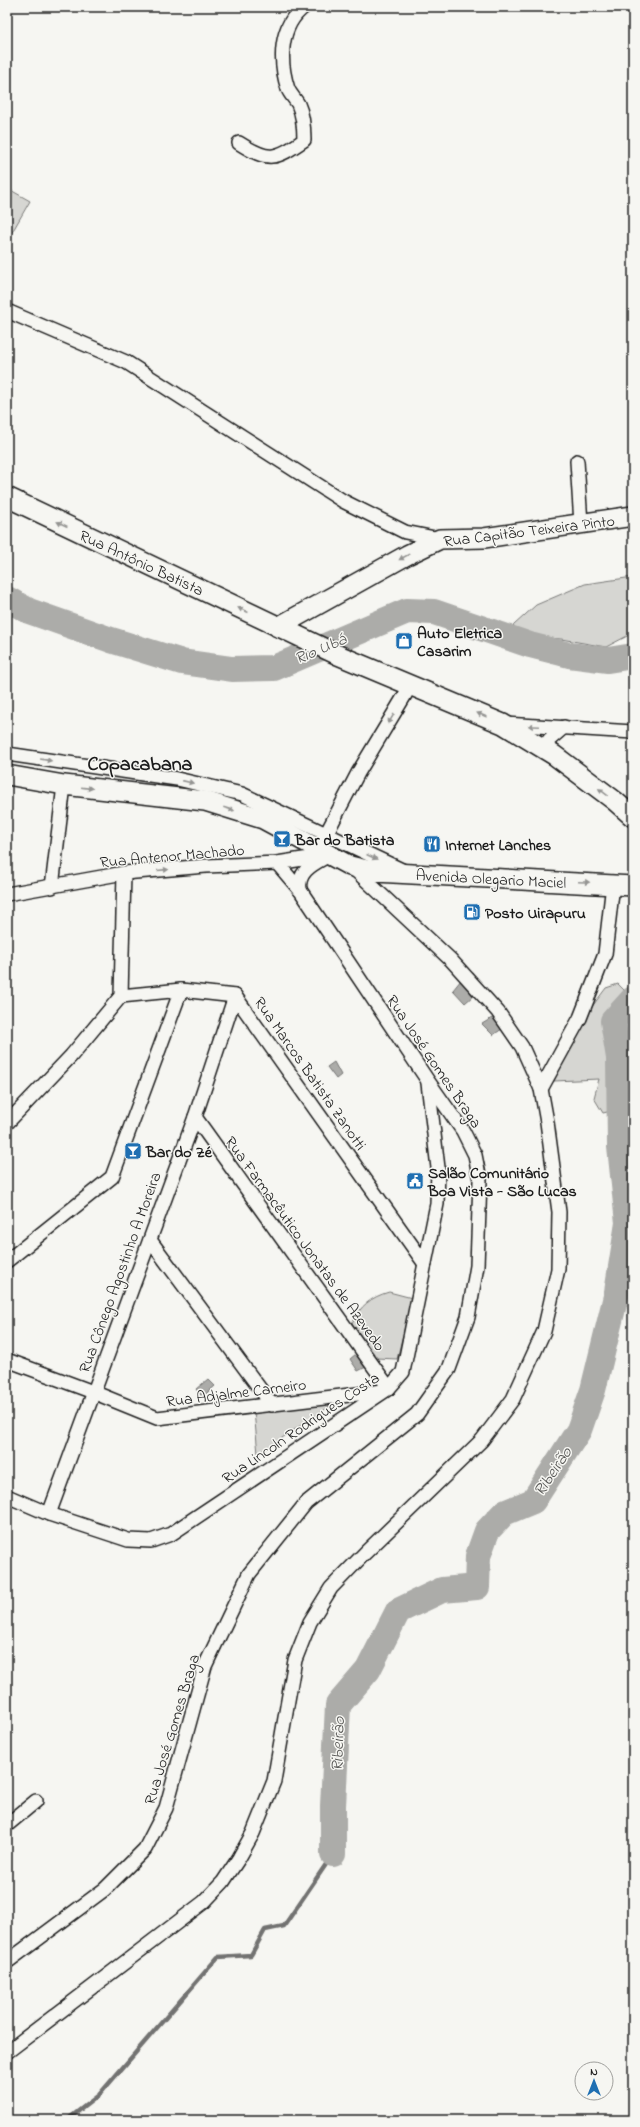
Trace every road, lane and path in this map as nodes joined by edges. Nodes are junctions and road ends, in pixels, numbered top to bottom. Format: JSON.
{"nodes":[{"id":1,"x":304,"y":7,"type":"edge"},
{"id":2,"x":239,"y":142,"type":"dead end"},
{"id":3,"x":7,"y":310,"type":"edge"},
{"id":4,"x":577,"y":461,"type":"dead end"},
{"id":5,"x":7,"y":497,"type":"edge"},
{"id":6,"x":633,"y":516,"type":"edge"},
{"id":7,"x":581,"y":524,"type":"junction"},
{"id":8,"x":440,"y":539,"type":"junction"},
{"id":9,"x":278,"y":627,"type":"junction"},
{"id":10,"x":412,"y":685,"type":"junction"},
{"id":11,"x":503,"y":724,"type":"junction"},
{"id":12,"x":564,"y":727,"type":"junction"},
{"id":13,"x":633,"y":732,"type":"edge"},
{"id":14,"x":7,"y":754,"type":"edge"},
{"id":15,"x":554,"y":755,"type":"junction"},
{"id":16,"x":7,"y":775,"type":"edge"},
{"id":17,"x":64,"y":785,"type":"junction"},
{"id":18,"x":633,"y":817,"type":"edge"},
{"id":19,"x":324,"y":849,"type":"junction"},
{"id":20,"x":277,"y":863,"type":"junction"},
{"id":21,"x":350,"y":866,"type":"junction"},
{"id":22,"x":124,"y":873,"type":"junction"},
{"id":23,"x":411,"y":874,"type":"junction"},
{"id":24,"x":613,"y":884,"type":"junction"},
{"id":25,"x":633,"y":886,"type":"edge"},
{"id":26,"x":52,"y":887,"type":"junction"},
{"id":27,"x":300,"y":890,"type":"junction"},
{"id":28,"x":7,"y":894,"type":"edge"},
{"id":29,"x":181,"y":990,"type":"junction"},
{"id":30,"x":121,"y":996,"type":"junction"},
{"id":31,"x":235,"y":996,"type":"junction"},
{"id":32,"x":428,"y":1081,"type":"junction"},
{"id":33,"x":541,"y":1089,"type":"junction"},
{"id":34,"x":195,"y":1117,"type":"junction"},
{"id":35,"x":7,"y":1123,"type":"edge"},
{"id":36,"x":150,"y":1240,"type":"junction"},
{"id":37,"x":7,"y":1261,"type":"edge"},
{"id":38,"x":425,"y":1264,"type":"junction"},
{"id":39,"x":7,"y":1360,"type":"edge"},
{"id":40,"x":388,"y":1389,"type":"junction"},
{"id":41,"x":93,"y":1392,"type":"junction"},
{"id":42,"x":272,"y":1405,"type":"junction"},
{"id":43,"x":7,"y":1496,"type":"edge"},
{"id":44,"x":49,"y":1514,"type":"junction"},
{"id":45,"x":36,"y":1801,"type":"dead end"},
{"id":46,"x":7,"y":1826,"type":"edge"},
{"id":47,"x":7,"y":1962,"type":"edge"},
{"id":48,"x":7,"y":2052,"type":"edge"}],
"edges":[{"from":1,"to":2,"type":"street"},
{"from":3,"to":8,"type":"street"},
{"from":4,"to":7,"type":"street"},
{"from":9,"to":5,"type":"main road","name":"Rua Antônio Batista","one_way":true},
{"from":6,"to":7,"type":"main road","name":"Rua Capitão Teixeira Pinto"},
{"from":7,"to":8,"type":"main road","name":"Rua Capitão Teixeira Pinto"},
{"from":8,"to":9,"type":"main road","name":"Rua Capitão Teixeira Pinto","one_way":true},
{"from":9,"to":10,"type":"main road","name":"Rua Antônio Batista"},
{"from":11,"to":10,"type":"main road","name":"Rua Antônio Batista","one_way":true},
{"from":10,"to":19,"type":"street","one_way":true},
{"from":12,"to":11,"type":"street","one_way":true},
{"from":11,"to":15,"type":"main road","name":"Rua Antônio Batista"},
{"from":12,"to":13,"type":"street"},
{"from":12,"to":15,"type":"street"},
{"from":14,"to":19,"type":"street","one_way":true},
{"from":18,"to":15,"type":"main road","name":"Rua Antônio Batista","one_way":true},
{"from":16,"to":17,"type":"main road","name":"Avenida Olegario Maciel"},
{"from":17,"to":19,"type":"main road","name":"Avenida Olegario Maciel","one_way":true},
{"from":17,"to":26,"type":"street"},
{"from":19,"to":20,"type":"street","name":"Rua Antenor Machado"},
{"from":19,"to":21,"type":"main road","name":"Avenida Olegario Maciel"},
{"from":19,"to":23,"type":"street","one_way":true},
{"from":19,"to":27,"type":"street"},
{"from":22,"to":20,"type":"street","name":"Rua Antenor Machado","one_way":true},
{"from":20,"to":27,"type":"street","name":"Rua José Gomes Braga"},
{"from":21,"to":23,"type":"main road","name":"Avenida Olegario Maciel"},
{"from":21,"to":33,"type":"street"},
{"from":22,"to":26,"type":"street","name":"Rua Antenor Machado"},
{"from":22,"to":30,"type":"street"},
{"from":23,"to":24,"type":"main road","name":"Avenida Olegario Maciel","one_way":true},
{"from":24,"to":25,"type":"main road","name":"Avenida Olegario Maciel"},
{"from":24,"to":33,"type":"street"},
{"from":26,"to":28,"type":"street","name":"Rua Antenor Machado"},
{"from":27,"to":32,"type":"street","name":"Rua José Gomes Braga"},
{"from":29,"to":30,"type":"street","name":"Rua Marcos Batista Zanotti"},
{"from":29,"to":31,"type":"street","name":"Rua Marcos Batista Zanotti"},
{"from":29,"to":37,"type":"street"},
{"from":30,"to":35,"type":"street"},
{"from":31,"to":34,"type":"street","name":"Rua Cônego Agostinho A Moreira"},
{"from":31,"to":38,"type":"street","name":"Rua Marcos Batista Zanotti"},
{"from":32,"to":38,"type":"street","name":"Rua Lincoln Rodrigues Costa"},
{"from":32,"to":47,"type":"street","name":"Rua José Gomes Braga"},
{"from":33,"to":48,"type":"street"},
{"from":34,"to":36,"type":"street","name":"Rua Cônego Agostinho A Moreira"},
{"from":34,"to":40,"type":"street","name":"Rua Farmacêutico Jonatas de Azevedo"},
{"from":36,"to":41,"type":"street","name":"Rua Cônego Agostinho A Moreira"},
{"from":36,"to":42,"type":"street"},
{"from":38,"to":40,"type":"street","name":"Rua Lincoln Rodrigues Costa"},
{"from":39,"to":41,"type":"street","name":"Rua Adjalme Carneiro"},
{"from":40,"to":42,"type":"street","name":"Rua Adjalme Carneiro"},
{"from":40,"to":44,"type":"street","name":"Rua Lincoln Rodrigues Costa"},
{"from":41,"to":42,"type":"street","name":"Rua Adjalme Carneiro"},
{"from":41,"to":44,"type":"street","name":"Rua Cônego Agostinho A Moreira"},
{"from":43,"to":44,"type":"street","name":"Rua Lincoln Rodrigues Costa"},
{"from":45,"to":46,"type":"street"}]}
